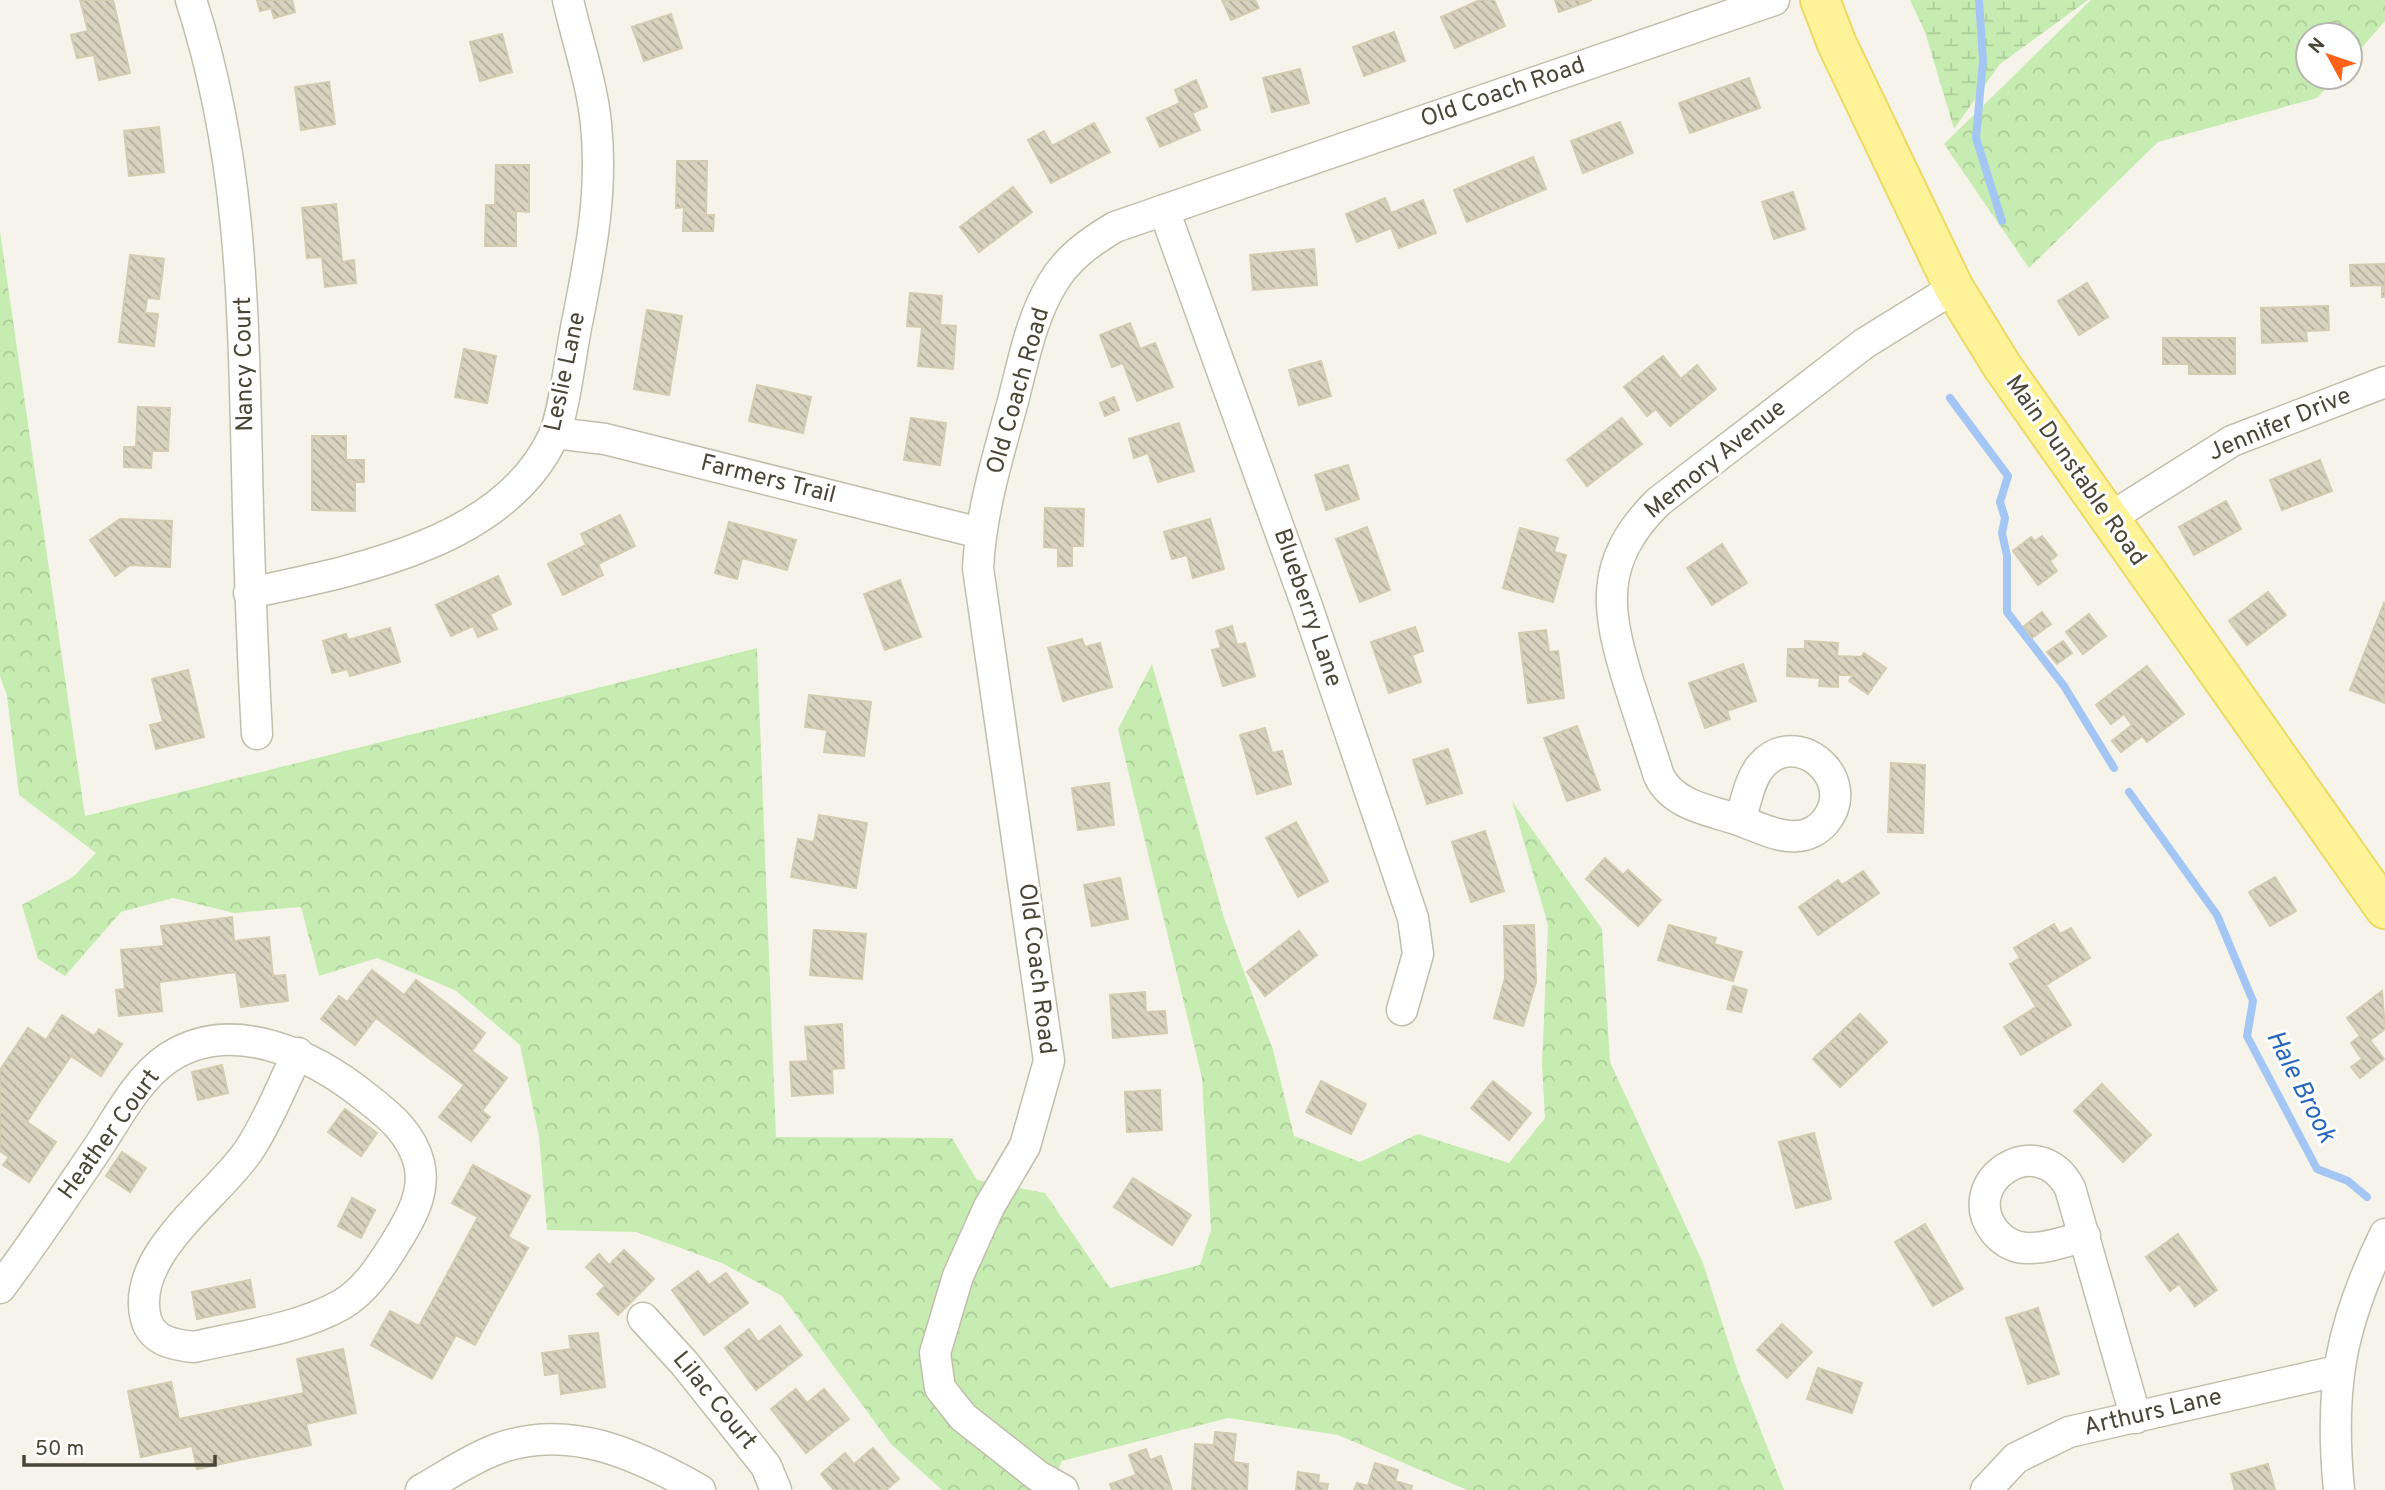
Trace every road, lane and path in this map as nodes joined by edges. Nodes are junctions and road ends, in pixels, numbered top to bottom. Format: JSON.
{"nodes":[{"id":1,"x":191,"y":0,"type":"edge"},
{"id":2,"x":568,"y":0,"type":"edge"},
{"id":3,"x":1774,"y":0,"type":"edge"},
{"id":4,"x":1821,"y":0,"type":"edge"},
{"id":5,"x":1164,"y":210,"type":"junction"},
{"id":6,"x":1954,"y":288,"type":"junction"},
{"id":7,"x":2385,"y":382,"type":"edge"},
{"id":8,"x":555,"y":433,"type":"junction"},
{"id":9,"x":2108,"y":519,"type":"junction"},
{"id":10,"x":980,"y":533,"type":"junction"},
{"id":11,"x":249,"y":593,"type":"junction"},
{"id":12,"x":257,"y":734,"type":"dead end"},
{"id":13,"x":1740,"y":820,"type":"dead end"},
{"id":14,"x":2381,"y":893,"type":"edge"},
{"id":15,"x":1402,"y":1010,"type":"dead end"},
{"id":16,"x":298,"y":1053,"type":"junction"},
{"id":17,"x":2385,"y":1234,"type":"edge"},
{"id":18,"x":2085,"y":1236,"type":"dead end"},
{"id":19,"x":0,"y":1288,"type":"edge"},
{"id":20,"x":643,"y":1318,"type":"dead end"},
{"id":21,"x":2337,"y":1371,"type":"junction"},
{"id":22,"x":2136,"y":1418,"type":"junction"},
{"id":23,"x":421,"y":1490,"type":"edge"},
{"id":24,"x":700,"y":1490,"type":"edge"},
{"id":25,"x":776,"y":1490,"type":"edge"},
{"id":26,"x":1063,"y":1490,"type":"edge"},
{"id":27,"x":1986,"y":1490,"type":"edge"},
{"id":28,"x":2339,"y":1490,"type":"edge"}],
"edges":[{"from":1,"to":11,"type":"street","name":"Nancy Court"},
{"from":2,"to":8,"type":"street","name":"Leslie Lane"},
{"from":3,"to":5,"type":"street","name":"Old Coach Road"},
{"from":4,"to":6,"type":"main road","name":"Main Dunstable Road"},
{"from":5,"to":10,"type":"street","name":"Old Coach Road"},
{"from":5,"to":15,"type":"street","name":"Blueberry Lane"},
{"from":6,"to":9,"type":"main road","name":"Main Dunstable Road"},
{"from":6,"to":13,"type":"street","name":"Memory Avenue"},
{"from":7,"to":9,"type":"street","name":"Jennifer Drive"},
{"from":8,"to":10,"type":"street","name":"Farmers Trail"},
{"from":8,"to":11,"type":"street","name":"Leslie Lane"},
{"from":9,"to":14,"type":"main road","name":"Main Dunstable Road"},
{"from":10,"to":26,"type":"street","name":"Old Coach Road"},
{"from":11,"to":12,"type":"street","name":"Nancy Court"},
{"from":16,"to":16,"type":"street","name":"Heather Court"},
{"from":16,"to":19,"type":"street","name":"Heather Court"},
{"from":17,"to":21,"type":"street"},
{"from":18,"to":22,"type":"street"},
{"from":20,"to":25,"type":"street","name":"Lilac Court"},
{"from":21,"to":22,"type":"street","name":"Arthurs Lane"},
{"from":21,"to":28,"type":"street"},
{"from":22,"to":27,"type":"street","name":"Arthurs Lane"},
{"from":23,"to":24,"type":"street"}]}
